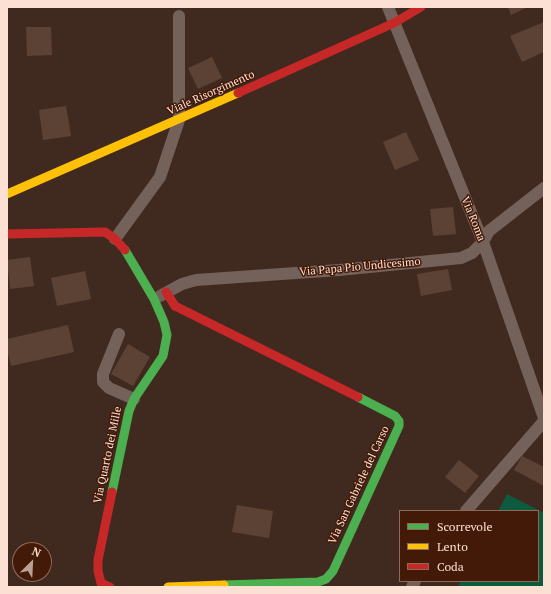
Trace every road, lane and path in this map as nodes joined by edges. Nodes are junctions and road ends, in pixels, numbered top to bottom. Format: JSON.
{"nodes":[{"id":1,"x":388,"y":7,"type":"edge"},
{"id":2,"x":422,"y":7,"type":"edge"},
{"id":3,"x":179,"y":16,"type":"dead end"},
{"id":4,"x":394,"y":23,"type":"junction"},
{"id":5,"x":179,"y":120,"type":"junction"},
{"id":6,"x":544,"y":188,"type":"edge"},
{"id":7,"x":7,"y":194,"type":"edge"},
{"id":8,"x":7,"y":234,"type":"edge"},
{"id":9,"x":115,"y":239,"type":"junction"},
{"id":10,"x":483,"y":242,"type":"junction"},
{"id":11,"x":166,"y":292,"type":"junction"},
{"id":12,"x":154,"y":299,"type":"junction"},
{"id":13,"x":119,"y":334,"type":"dead end"},
{"id":14,"x":134,"y":399,"type":"junction"},
{"id":15,"x":544,"y":419,"type":"edge"},
{"id":16,"x":467,"y":510,"type":"edge"},
{"id":17,"x":102,"y":586,"type":"edge"},
{"id":18,"x":202,"y":586,"type":"edge"},
{"id":19,"x":168,"y":587,"type":"edge"}],
"edges":[{"from":1,"to":4,"type":"street","name":"Via Roma"},
{"from":2,"to":4,"type":"street","name":"Viale Risorgimento"},
{"from":3,"to":5,"type":"street"},
{"from":4,"to":5,"type":"street","name":"Viale Risorgimento"},
{"from":4,"to":10,"type":"street","name":"Via Roma"},
{"from":5,"to":7,"type":"street","name":"Viale Risorgimento"},
{"from":5,"to":9,"type":"street"},
{"from":6,"to":10,"type":"street","name":"Via Papa Pio Undicesimo"},
{"from":8,"to":9,"type":"street"},
{"from":9,"to":12,"type":"street","name":"Via Quarto dei Mille"},
{"from":10,"to":11,"type":"street","name":"Via Papa Pio Undicesimo"},
{"from":10,"to":15,"type":"street","name":"Via Roma"},
{"from":11,"to":12,"type":"street","name":"Via Papa Pio Undicesimo"},
{"from":11,"to":18,"type":"street","name":"Via San Gabriele del Carso"},
{"from":12,"to":14,"type":"street","name":"Via Quarto dei Mille"},
{"from":13,"to":14,"type":"street"},
{"from":14,"to":17,"type":"street","name":"Via Quarto dei Mille"},
{"from":15,"to":16,"type":"street"},
{"from":18,"to":19,"type":"street"}]}
